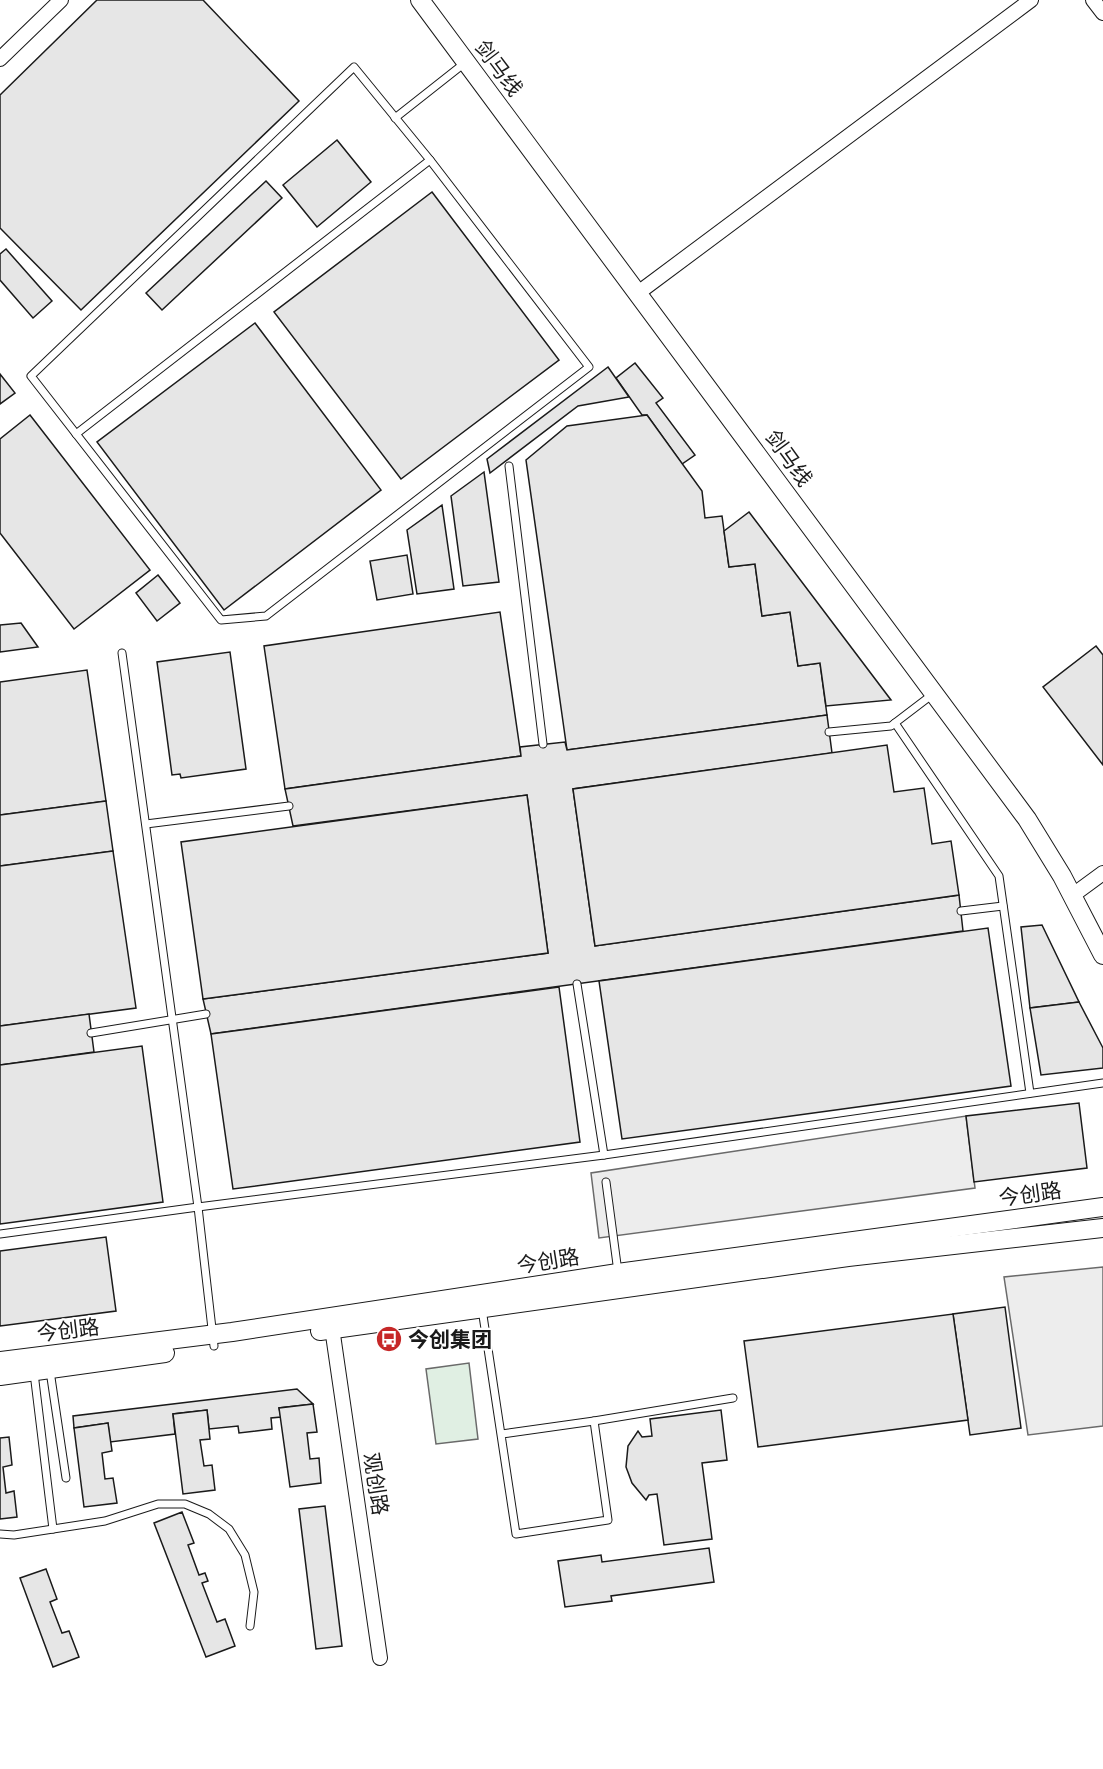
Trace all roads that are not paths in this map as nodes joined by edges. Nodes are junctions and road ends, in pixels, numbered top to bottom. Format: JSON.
{"nodes":[{"id":1,"x":61,"y":0,"type":"edge"},
{"id":2,"x":422,"y":0,"type":"edge"},
{"id":3,"x":1030,"y":0,"type":"edge"},
{"id":4,"x":1093,"y":0,"type":"edge"},
{"id":5,"x":1103,"y":13,"type":"edge"},
{"id":6,"x":0,"y":59,"type":"edge"},
{"id":7,"x":466,"y":62,"type":"junction"},
{"id":8,"x":395,"y":118,"type":"junction"},
{"id":9,"x":430,"y":160,"type":"junction"},
{"id":10,"x":638,"y":293,"type":"junction"},
{"id":11,"x":76,"y":434,"type":"junction"},
{"id":12,"x":509,"y":466,"type":"dead end"},
{"id":13,"x":122,"y":653,"type":"dead end"},
{"id":14,"x":934,"y":693,"type":"junction"},
{"id":15,"x":895,"y":723,"type":"junction"},
{"id":16,"x":830,"y":732,"type":"dead end"},
{"id":17,"x":543,"y":744,"type":"dead end"},
{"id":18,"x":289,"y":806,"type":"dead end"},
{"id":19,"x":146,"y":824,"type":"junction"},
{"id":20,"x":1103,"y":873,"type":"edge"},
{"id":21,"x":1073,"y":895,"type":"junction"},
{"id":22,"x":1003,"y":906,"type":"junction"},
{"id":23,"x":961,"y":911,"type":"dead end"},
{"id":24,"x":1103,"y":955,"type":"edge"},
{"id":25,"x":577,"y":984,"type":"dead end"},
{"id":26,"x":206,"y":1014,"type":"dead end"},
{"id":27,"x":173,"y":1020,"type":"junction"},
{"id":28,"x":91,"y":1033,"type":"dead end"},
{"id":29,"x":1103,"y":1083,"type":"edge"},
{"id":30,"x":1029,"y":1093,"type":"junction"},
{"id":31,"x":604,"y":1155,"type":"junction"},
{"id":32,"x":606,"y":1182,"type":"dead end"},
{"id":33,"x":198,"y":1207,"type":"junction"},
{"id":34,"x":1103,"y":1207,"type":"edge"},
{"id":35,"x":1103,"y":1228,"type":"edge"},
{"id":36,"x":0,"y":1234,"type":"edge"},
{"id":37,"x":618,"y":1273,"type":"junction"},
{"id":38,"x":482,"y":1309,"type":"junction"},
{"id":39,"x":331,"y":1324,"type":"junction"},
{"id":40,"x":214,"y":1340,"type":"junction"},
{"id":41,"x":0,"y":1361,"type":"edge"},
{"id":42,"x":41,"y":1370,"type":"junction"},
{"id":43,"x":0,"y":1376,"type":"edge"},
{"id":44,"x":733,"y":1398,"type":"dead end"},
{"id":45,"x":594,"y":1421,"type":"junction"},
{"id":46,"x":502,"y":1434,"type":"junction"},
{"id":47,"x":66,"y":1478,"type":"dead end"},
{"id":48,"x":53,"y":1529,"type":"junction"},
{"id":49,"x":0,"y":1534,"type":"edge"},
{"id":50,"x":250,"y":1626,"type":"dead end"},
{"id":51,"x":380,"y":1658,"type":"dead end"}],
"edges":[{"from":1,"to":6,"type":"street"},
{"from":2,"to":7,"type":"main road","name":"剑马线"},
{"from":3,"to":10,"type":"street"},
{"from":4,"to":5,"type":"street"},
{"from":7,"to":8,"type":"lane"},
{"from":7,"to":10,"type":"main road","name":"剑马线"},
{"from":8,"to":9,"type":"lane"},
{"from":8,"to":11,"type":"lane"},
{"from":9,"to":11,"type":"lane"},
{"from":9,"to":11,"type":"lane"},
{"from":10,"to":14,"type":"main road","name":"剑马线"},
{"from":12,"to":17,"type":"lane"},
{"from":13,"to":19,"type":"lane"},
{"from":14,"to":15,"type":"lane"},
{"from":14,"to":21,"type":"main road","name":"剑马线"},
{"from":15,"to":16,"type":"lane"},
{"from":15,"to":22,"type":"lane"},
{"from":18,"to":19,"type":"lane"},
{"from":19,"to":27,"type":"lane"},
{"from":20,"to":21,"type":"street"},
{"from":21,"to":24,"type":"main road","name":"剑马线"},
{"from":22,"to":23,"type":"lane"},
{"from":22,"to":30,"type":"lane"},
{"from":25,"to":31,"type":"lane"},
{"from":26,"to":27,"type":"lane"},
{"from":27,"to":28,"type":"lane"},
{"from":27,"to":33,"type":"lane"},
{"from":29,"to":30,"type":"lane"},
{"from":30,"to":31,"type":"lane"},
{"from":31,"to":33,"type":"lane"},
{"from":32,"to":37,"type":"lane"},
{"from":33,"to":36,"type":"lane"},
{"from":33,"to":40,"type":"lane"},
{"from":34,"to":37,"type":"main road","name":"今创路"},
{"from":35,"to":38,"type":"main road","name":"今创路"},
{"from":37,"to":39,"type":"main road","name":"今创路"},
{"from":38,"to":39,"type":"main road","name":"今创路"},
{"from":38,"to":46,"type":"lane"},
{"from":39,"to":40,"type":"main road","name":"今创路"},
{"from":39,"to":51,"type":"street","name":"观创路"},
{"from":40,"to":41,"type":"main road","name":"今创路"},
{"from":40,"to":42,"type":"main road","name":"今创路"},
{"from":42,"to":43,"type":"main road","name":"今创路"},
{"from":42,"to":47,"type":"lane"},
{"from":42,"to":48,"type":"lane"},
{"from":44,"to":45,"type":"lane"},
{"from":45,"to":46,"type":"lane"},
{"from":45,"to":46,"type":"lane"},
{"from":48,"to":49,"type":"lane"},
{"from":48,"to":50,"type":"lane"}]}
